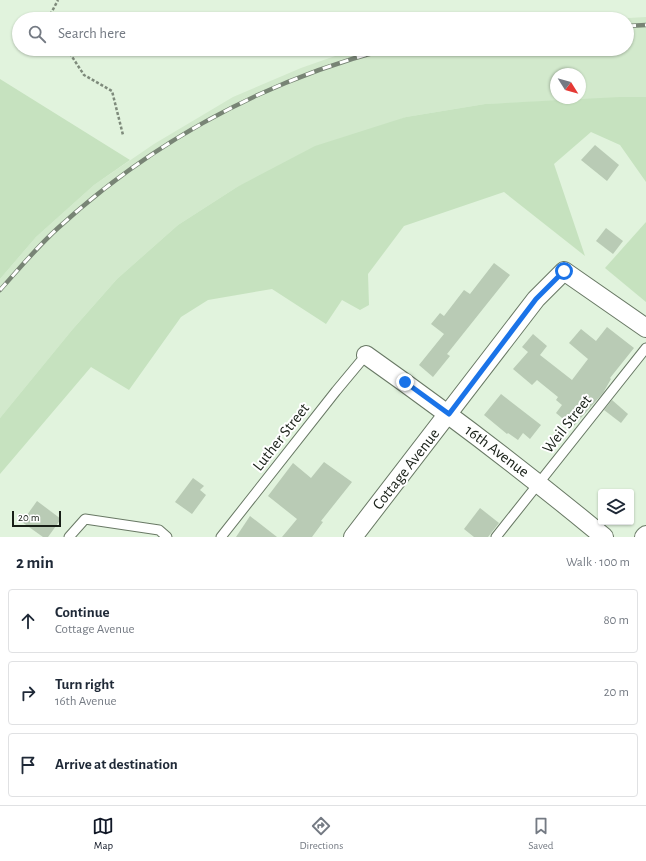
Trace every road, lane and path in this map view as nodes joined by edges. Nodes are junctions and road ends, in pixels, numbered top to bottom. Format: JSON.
{"nodes":[{"id":1,"x":58,"y":0,"type":"edge"},
{"id":2,"x":52,"y":12,"type":"edge"},
{"id":3,"x":72,"y":56,"type":"edge"},
{"id":4,"x":123,"y":135,"type":"dead end"},
{"id":5,"x":646,"y":328,"type":"edge"},
{"id":6,"x":646,"y":348,"type":"edge"},
{"id":7,"x":366,"y":355,"type":"joint"},
{"id":8,"x":449,"y":414,"type":"junction"},
{"id":9,"x":539,"y":483,"type":"junction"},
{"id":10,"x":69,"y":537,"type":"edge"},
{"id":11,"x":167,"y":537,"type":"edge"},
{"id":12,"x":221,"y":537,"type":"edge"},
{"id":13,"x":353,"y":537,"type":"edge"},
{"id":14,"x":496,"y":537,"type":"edge"},
{"id":15,"x":604,"y":537,"type":"edge"}],
"edges":[{"from":1,"to":2,"type":"path"},
{"from":3,"to":4,"type":"path"},
{"from":5,"to":8,"type":"street","name":"Cottage Avenue"},
{"from":6,"to":9,"type":"lane","name":"Weil Street"},
{"from":7,"to":8,"type":"street","name":"16th Avenue"},
{"from":7,"to":12,"type":"lane","name":"Luther Street"},
{"from":8,"to":9,"type":"street","name":"16th Avenue"},
{"from":8,"to":13,"type":"street","name":"Cottage Avenue"},
{"from":9,"to":14,"type":"lane","name":"Weil Street"},
{"from":9,"to":15,"type":"street","name":"16th Avenue"},
{"from":10,"to":11,"type":"lane"}]}
